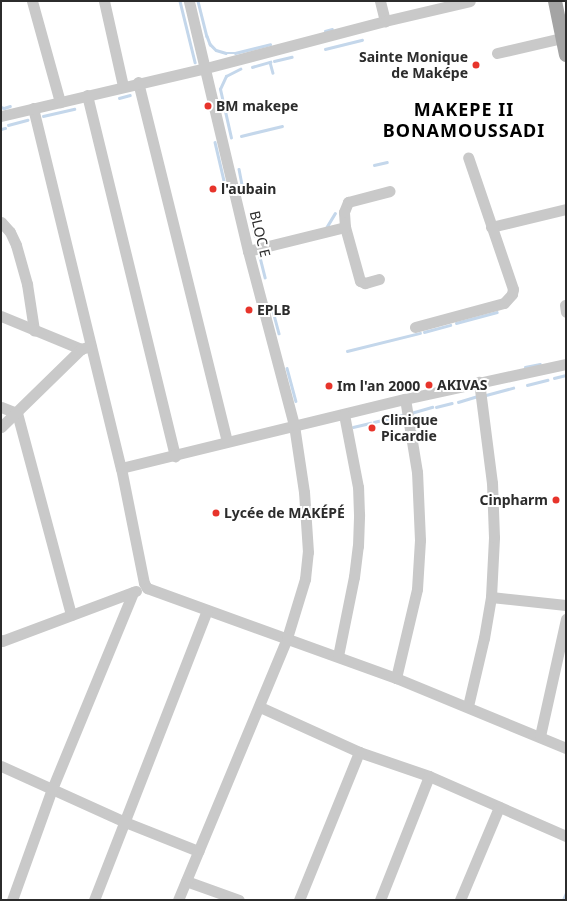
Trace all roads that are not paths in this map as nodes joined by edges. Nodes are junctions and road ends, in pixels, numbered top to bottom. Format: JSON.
{"nodes":[{"id":1,"x":32,"y":1,"type":"edge"},
{"id":2,"x":104,"y":1,"type":"edge"},
{"id":3,"x":189,"y":1,"type":"edge"},
{"id":4,"x":380,"y":1,"type":"edge"},
{"id":5,"x":470,"y":1,"type":"edge"},
{"id":6,"x":554,"y":1,"type":"edge"},
{"id":7,"x":385,"y":21,"type":"junction"},
{"id":8,"x":562,"y":38,"type":"junction"},
{"id":9,"x":497,"y":53,"type":"dead end"},
{"id":10,"x":566,"y":54,"type":"edge"},
{"id":11,"x":206,"y":68,"type":"junction"},
{"id":12,"x":138,"y":82,"type":"junction"},
{"id":13,"x":123,"y":86,"type":"junction"},
{"id":14,"x":87,"y":95,"type":"junction"},
{"id":15,"x":60,"y":102,"type":"junction"},
{"id":16,"x":33,"y":108,"type":"junction"},
{"id":17,"x":1,"y":116,"type":"edge"},
{"id":18,"x":468,"y":156,"type":"dead end"},
{"id":19,"x":390,"y":191,"type":"dead end"},
{"id":20,"x":566,"y":209,"type":"edge"},
{"id":21,"x":1,"y":222,"type":"edge"},
{"id":22,"x":345,"y":227,"type":"junction"},
{"id":23,"x":492,"y":227,"type":"junction"},
{"id":24,"x":248,"y":251,"type":"junction"},
{"id":25,"x":378,"y":279,"type":"dead end"},
{"id":26,"x":1,"y":316,"type":"edge"},
{"id":27,"x":415,"y":327,"type":"dead end"},
{"id":28,"x":34,"y":330,"type":"junction"},
{"id":29,"x":86,"y":348,"type":"junction"},
{"id":30,"x":566,"y":364,"type":"edge"},
{"id":31,"x":479,"y":382,"type":"junction"},
{"id":32,"x":405,"y":399,"type":"junction"},
{"id":33,"x":1,"y":408,"type":"edge"},
{"id":34,"x":17,"y":413,"type":"junction"},
{"id":35,"x":344,"y":414,"type":"junction"},
{"id":36,"x":294,"y":425,"type":"junction"},
{"id":37,"x":1,"y":427,"type":"edge"},
{"id":38,"x":227,"y":441,"type":"junction"},
{"id":39,"x":175,"y":456,"type":"junction"},
{"id":40,"x":121,"y":468,"type":"junction"},
{"id":41,"x":147,"y":588,"type":"junction"},
{"id":42,"x":134,"y":592,"type":"junction"},
{"id":43,"x":491,"y":597,"type":"junction"},
{"id":44,"x":566,"y":605,"type":"edge"},
{"id":45,"x":208,"y":610,"type":"junction"},
{"id":46,"x":71,"y":615,"type":"junction"},
{"id":47,"x":566,"y":619,"type":"edge"},
{"id":48,"x":288,"y":638,"type":"junction"},
{"id":49,"x":1,"y":641,"type":"edge"},
{"id":50,"x":338,"y":656,"type":"junction"},
{"id":51,"x":396,"y":678,"type":"junction"},
{"id":52,"x":468,"y":706,"type":"junction"},
{"id":53,"x":260,"y":707,"type":"junction"},
{"id":54,"x":540,"y":736,"type":"junction"},
{"id":55,"x":566,"y":748,"type":"edge"},
{"id":56,"x":358,"y":752,"type":"junction"},
{"id":57,"x":1,"y":766,"type":"edge"},
{"id":58,"x":428,"y":776,"type":"junction"},
{"id":59,"x":52,"y":788,"type":"junction"},
{"id":60,"x":499,"y":807,"type":"junction"},
{"id":61,"x":125,"y":822,"type":"junction"},
{"id":62,"x":566,"y":836,"type":"edge"},
{"id":63,"x":198,"y":851,"type":"junction"},
{"id":64,"x":186,"y":881,"type":"junction"},
{"id":65,"x":12,"y":900,"type":"edge"},
{"id":66,"x":94,"y":900,"type":"edge"},
{"id":67,"x":178,"y":900,"type":"edge"},
{"id":68,"x":239,"y":900,"type":"edge"},
{"id":69,"x":299,"y":900,"type":"edge"},
{"id":70,"x":380,"y":900,"type":"edge"},
{"id":71,"x":460,"y":900,"type":"edge"}],
"edges":[{"from":1,"to":15,"type":"street"},
{"from":2,"to":13,"type":"street"},
{"from":3,"to":11,"type":"street","name":"BLOC E"},
{"from":4,"to":7,"type":"street"},
{"from":5,"to":7,"type":"street"},
{"from":6,"to":8,"type":"main road"},
{"from":7,"to":11,"type":"street"},
{"from":8,"to":9,"type":"street"},
{"from":8,"to":10,"type":"main road"},
{"from":11,"to":12,"type":"street"},
{"from":11,"to":24,"type":"street","name":"BLOC E"},
{"from":12,"to":13,"type":"street"},
{"from":12,"to":38,"type":"street"},
{"from":13,"to":14,"type":"street"},
{"from":14,"to":15,"type":"street"},
{"from":14,"to":39,"type":"street"},
{"from":15,"to":16,"type":"street"},
{"from":16,"to":17,"type":"street"},
{"from":16,"to":29,"type":"street"},
{"from":18,"to":23,"type":"street"},
{"from":19,"to":22,"type":"street"},
{"from":20,"to":23,"type":"street"},
{"from":21,"to":28,"type":"street"},
{"from":22,"to":24,"type":"street"},
{"from":22,"to":25,"type":"street"},
{"from":23,"to":27,"type":"street"},
{"from":24,"to":36,"type":"street","name":"BLOC E"},
{"from":26,"to":28,"type":"street"},
{"from":28,"to":29,"type":"street"},
{"from":29,"to":34,"type":"street"},
{"from":29,"to":40,"type":"street"},
{"from":30,"to":31,"type":"street"},
{"from":31,"to":32,"type":"street"},
{"from":31,"to":43,"type":"street"},
{"from":32,"to":35,"type":"street"},
{"from":32,"to":51,"type":"street"},
{"from":33,"to":34,"type":"street"},
{"from":34,"to":37,"type":"street"},
{"from":34,"to":46,"type":"street"},
{"from":35,"to":36,"type":"street"},
{"from":35,"to":50,"type":"street"},
{"from":36,"to":38,"type":"street"},
{"from":36,"to":48,"type":"street","name":"BLOC E"},
{"from":38,"to":39,"type":"street"},
{"from":39,"to":40,"type":"street"},
{"from":40,"to":41,"type":"street"},
{"from":41,"to":42,"type":"street"},
{"from":41,"to":45,"type":"street"},
{"from":42,"to":46,"type":"street"},
{"from":42,"to":59,"type":"street"},
{"from":43,"to":44,"type":"street"},
{"from":43,"to":52,"type":"street"},
{"from":45,"to":48,"type":"street"},
{"from":45,"to":61,"type":"street"},
{"from":46,"to":49,"type":"street"},
{"from":47,"to":54,"type":"street"},
{"from":48,"to":50,"type":"street"},
{"from":48,"to":53,"type":"street","name":"BLOC E"},
{"from":50,"to":51,"type":"street"},
{"from":51,"to":52,"type":"street"},
{"from":52,"to":54,"type":"street"},
{"from":53,"to":56,"type":"street"},
{"from":53,"to":63,"type":"street","name":"BLOC E"},
{"from":54,"to":55,"type":"street"},
{"from":56,"to":58,"type":"street"},
{"from":56,"to":69,"type":"street"},
{"from":57,"to":59,"type":"street"},
{"from":58,"to":60,"type":"street"},
{"from":58,"to":70,"type":"street"},
{"from":59,"to":61,"type":"street"},
{"from":59,"to":65,"type":"street"},
{"from":60,"to":62,"type":"street"},
{"from":60,"to":71,"type":"street"},
{"from":61,"to":63,"type":"street"},
{"from":61,"to":66,"type":"street"},
{"from":63,"to":64,"type":"street","name":"BLOC E"},
{"from":64,"to":67,"type":"street","name":"BLOC E"},
{"from":64,"to":68,"type":"street"}]}
